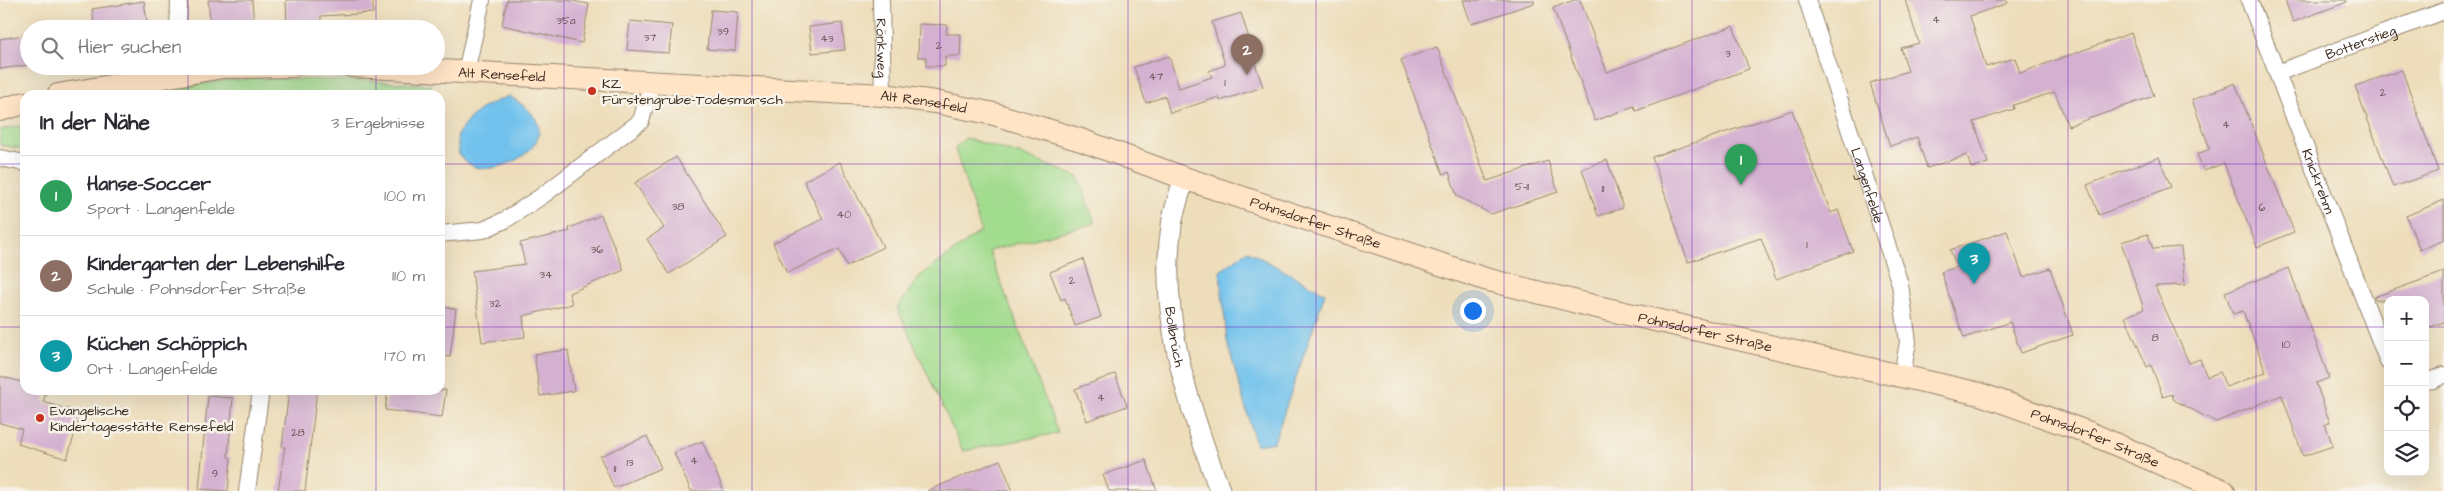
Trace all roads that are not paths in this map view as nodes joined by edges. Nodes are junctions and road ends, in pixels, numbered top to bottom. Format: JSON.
{"nodes":[{"id":1,"x":179,"y":0,"type":"edge"},
{"id":2,"x":482,"y":0,"type":"edge"},
{"id":3,"x":881,"y":0,"type":"edge"},
{"id":4,"x":1807,"y":0,"type":"edge"},
{"id":5,"x":2249,"y":0,"type":"edge"},
{"id":6,"x":2444,"y":11,"type":"edge"},
{"id":7,"x":178,"y":20,"type":"edge"},
{"id":8,"x":445,"y":71,"type":"edge"},
{"id":9,"x":466,"y":72,"type":"junction"},
{"id":10,"x":2277,"y":73,"type":"junction"},
{"id":11,"x":157,"y":75,"type":"edge"},
{"id":12,"x":652,"y":82,"type":"junction"},
{"id":13,"x":83,"y":90,"type":"edge"},
{"id":14,"x":883,"y":95,"type":"junction"},
{"id":15,"x":20,"y":105,"type":"edge"},
{"id":16,"x":0,"y":110,"type":"edge"},
{"id":17,"x":0,"y":158,"type":"edge"},
{"id":18,"x":20,"y":162,"type":"edge"},
{"id":19,"x":1184,"y":178,"type":"junction"},
{"id":20,"x":445,"y":234,"type":"edge"},
{"id":21,"x":2384,"y":352,"type":"edge"},
{"id":22,"x":1902,"y":375,"type":"junction"},
{"id":23,"x":2444,"y":375,"type":"edge"},
{"id":24,"x":2429,"y":380,"type":"edge"},
{"id":25,"x":260,"y":395,"type":"edge"},
{"id":26,"x":247,"y":491,"type":"edge"},
{"id":27,"x":1220,"y":491,"type":"edge"},
{"id":28,"x":2224,"y":491,"type":"edge"}],
"edges":[{"from":1,"to":7,"type":"street"},
{"from":2,"to":9,"type":"street"},
{"from":3,"to":14,"type":"street","name":"Rönkweg"},
{"from":4,"to":22,"type":"street","name":"Langenfelde"},
{"from":5,"to":10,"type":"street","name":"Knickrehm"},
{"from":6,"to":10,"type":"street","name":"Botterstieg"},
{"from":8,"to":9,"type":"main road","name":"Alt Rensefeld"},
{"from":9,"to":12,"type":"main road","name":"Alt Rensefeld"},
{"from":10,"to":21,"type":"street","name":"Knickrehm"},
{"from":11,"to":13,"type":"main road"},
{"from":12,"to":14,"type":"main road","name":"Alt Rensefeld"},
{"from":12,"to":20,"type":"street"},
{"from":14,"to":19,"type":"main road","name":"Alt Rensefeld"},
{"from":15,"to":16,"type":"main road"},
{"from":17,"to":18,"type":"street"},
{"from":19,"to":22,"type":"main road","name":"Pohnsdorfer Straße"},
{"from":19,"to":27,"type":"street","name":"Bollbrüch"},
{"from":22,"to":28,"type":"main road","name":"Pohnsdorfer Straße"},
{"from":23,"to":24,"type":"street"},
{"from":25,"to":26,"type":"street"}]}
